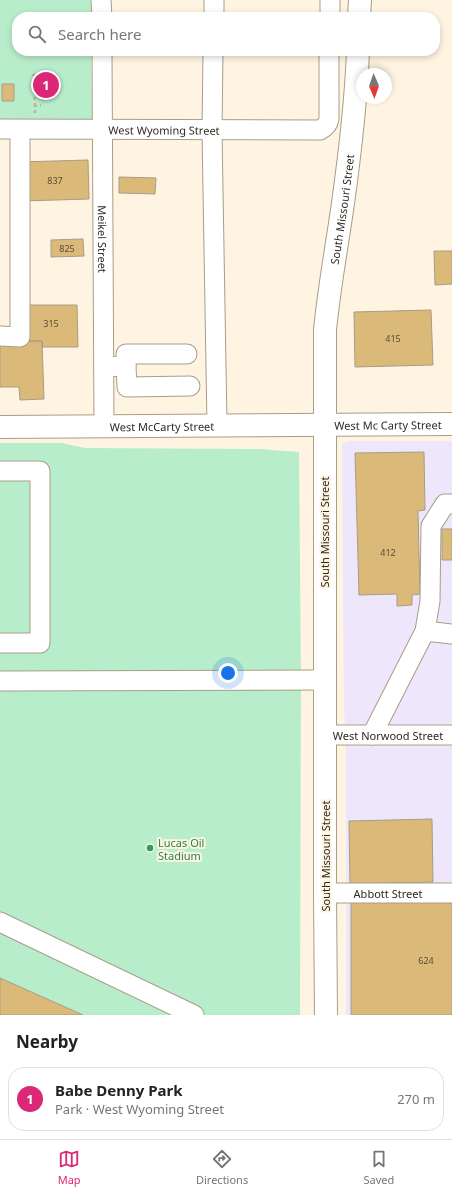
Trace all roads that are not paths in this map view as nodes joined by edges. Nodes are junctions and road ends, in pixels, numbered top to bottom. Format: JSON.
{"nodes":[{"id":1,"x":101,"y":0,"type":"edge"},
{"id":2,"x":214,"y":0,"type":"edge"},
{"id":3,"x":330,"y":0,"type":"edge"},
{"id":4,"x":360,"y":0,"type":"edge"},
{"id":5,"x":102,"y":12,"type":"edge"},
{"id":6,"x":214,"y":12,"type":"edge"},
{"id":7,"x":330,"y":12,"type":"edge"},
{"id":8,"x":359,"y":12,"type":"edge"},
{"id":9,"x":102,"y":56,"type":"edge"},
{"id":10,"x":213,"y":56,"type":"edge"},
{"id":11,"x":329,"y":56,"type":"edge"},
{"id":12,"x":358,"y":56,"type":"edge"},
{"id":13,"x":0,"y":129,"type":"edge"},
{"id":14,"x":20,"y":130,"type":"junction"},
{"id":15,"x":102,"y":130,"type":"junction"},
{"id":16,"x":212,"y":131,"type":"junction"},
{"id":17,"x":0,"y":336,"type":"edge"},
{"id":18,"x":187,"y":354,"type":"dead end"},
{"id":19,"x":126,"y":366,"type":"junction"},
{"id":20,"x":104,"y":367,"type":"junction"},
{"id":21,"x":190,"y":386,"type":"dead end"},
{"id":22,"x":452,"y":424,"type":"edge"},
{"id":23,"x":324,"y":425,"type":"junction"},
{"id":24,"x":104,"y":426,"type":"junction"},
{"id":25,"x":217,"y":426,"type":"junction"},
{"id":26,"x":0,"y":427,"type":"edge"},
{"id":27,"x":0,"y":471,"type":"edge"},
{"id":28,"x":452,"y":504,"type":"edge"},
{"id":29,"x":425,"y":631,"type":"junction"},
{"id":30,"x":452,"y":634,"type":"edge"},
{"id":31,"x":0,"y":643,"type":"edge"},
{"id":32,"x":324,"y":680,"type":"junction"},
{"id":33,"x":0,"y":681,"type":"edge"},
{"id":34,"x":325,"y":735,"type":"junction"},
{"id":35,"x":372,"y":735,"type":"junction"},
{"id":36,"x":452,"y":735,"type":"edge"},
{"id":37,"x":325,"y":893,"type":"junction"},
{"id":38,"x":452,"y":893,"type":"edge"},
{"id":39,"x":0,"y":922,"type":"edge"},
{"id":40,"x":194,"y":1015,"type":"edge"},
{"id":41,"x":326,"y":1015,"type":"edge"}],
"edges":[{"from":1,"to":5,"type":"street"},
{"from":2,"to":6,"type":"street"},
{"from":3,"to":7,"type":"street"},
{"from":4,"to":8,"type":"main road"},
{"from":9,"to":15,"type":"street","name":"Meikel Street"},
{"from":10,"to":16,"type":"street"},
{"from":11,"to":16,"type":"street","name":"West Wyoming Street"},
{"from":12,"to":23,"type":"main road","name":"South Missouri Street"},
{"from":13,"to":14,"type":"street","name":"West Wyoming Street"},
{"from":14,"to":15,"type":"street","name":"West Wyoming Street"},
{"from":14,"to":17,"type":"street"},
{"from":15,"to":16,"type":"street","name":"West Wyoming Street"},
{"from":15,"to":20,"type":"street","name":"Meikel Street"},
{"from":16,"to":25,"type":"street"},
{"from":18,"to":19,"type":"street"},
{"from":19,"to":20,"type":"street"},
{"from":19,"to":21,"type":"street"},
{"from":20,"to":24,"type":"street","name":"Meikel Street"},
{"from":22,"to":23,"type":"main road","name":"West Mc Carty Street"},
{"from":23,"to":25,"type":"main road","name":"West McCarty Street"},
{"from":23,"to":32,"type":"main road","name":"South Missouri Street"},
{"from":24,"to":25,"type":"main road","name":"West McCarty Street"},
{"from":24,"to":26,"type":"main road","name":"West McCarty Street"},
{"from":27,"to":31,"type":"street"},
{"from":28,"to":29,"type":"street"},
{"from":29,"to":30,"type":"street"},
{"from":29,"to":35,"type":"street"},
{"from":32,"to":33,"type":"street"},
{"from":32,"to":34,"type":"main road","name":"South Missouri Street"},
{"from":34,"to":35,"type":"street","name":"West Norwood Street"},
{"from":34,"to":37,"type":"main road","name":"South Missouri Street"},
{"from":35,"to":36,"type":"street","name":"West Norwood Street"},
{"from":37,"to":38,"type":"street","name":"Abbott Street"},
{"from":37,"to":41,"type":"main road","name":"South Missouri Street"},
{"from":39,"to":40,"type":"street"}]}
